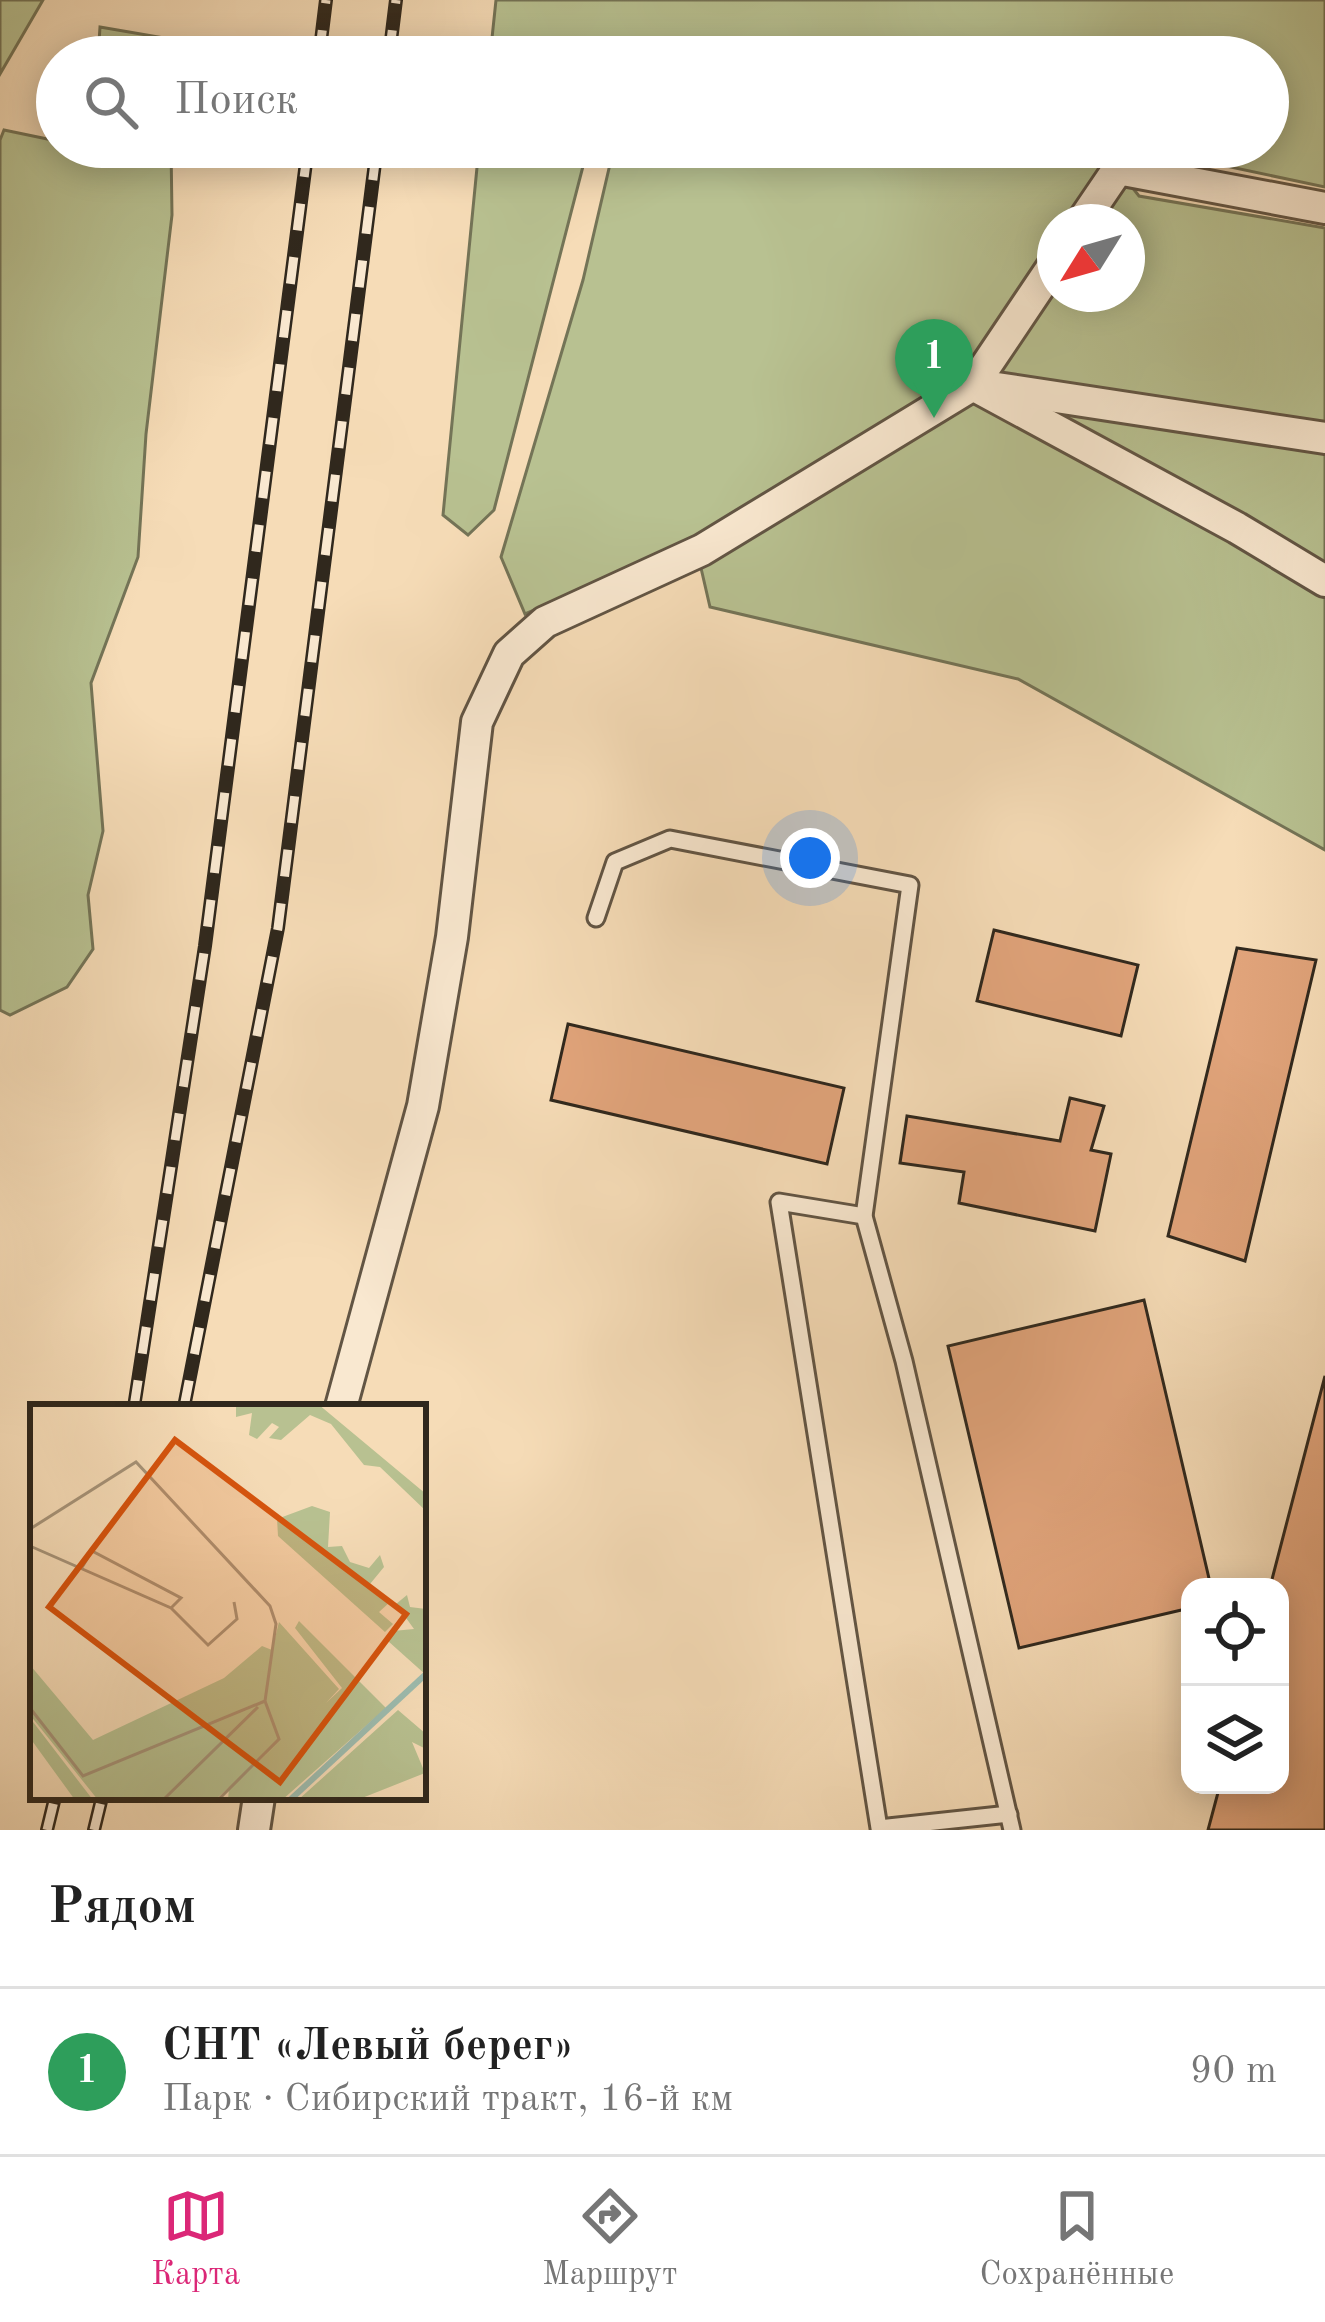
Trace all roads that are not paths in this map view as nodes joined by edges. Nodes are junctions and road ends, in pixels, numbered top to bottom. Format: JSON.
{"nodes":[{"id":1,"x":1094,"y":204,"type":"edge"},
{"id":2,"x":1325,"y":208,"type":"edge"},
{"id":3,"x":1037,"y":289,"type":"edge"},
{"id":4,"x":974,"y":385,"type":"junction"},
{"id":5,"x":1325,"y":438,"type":"edge"},
{"id":6,"x":1325,"y":581,"type":"edge"},
{"id":7,"x":596,"y":918,"type":"dead end"},
{"id":8,"x":864,"y":1216,"type":"junction"},
{"id":9,"x":342,"y":1404,"type":"edge"},
{"id":10,"x":259,"y":1800,"type":"edge"},
{"id":11,"x":1010,"y":1822,"type":"edge"},
{"id":12,"x":254,"y":1830,"type":"edge"}],
"edges":[{"from":1,"to":2,"type":"street"},
{"from":3,"to":4,"type":"street"},
{"from":4,"to":5,"type":"street"},
{"from":4,"to":6,"type":"street"},
{"from":4,"to":9,"type":"street"},
{"from":7,"to":8,"type":"lane"},
{"from":8,"to":11,"type":"lane"},
{"from":8,"to":11,"type":"lane"},
{"from":10,"to":12,"type":"street"}]}
